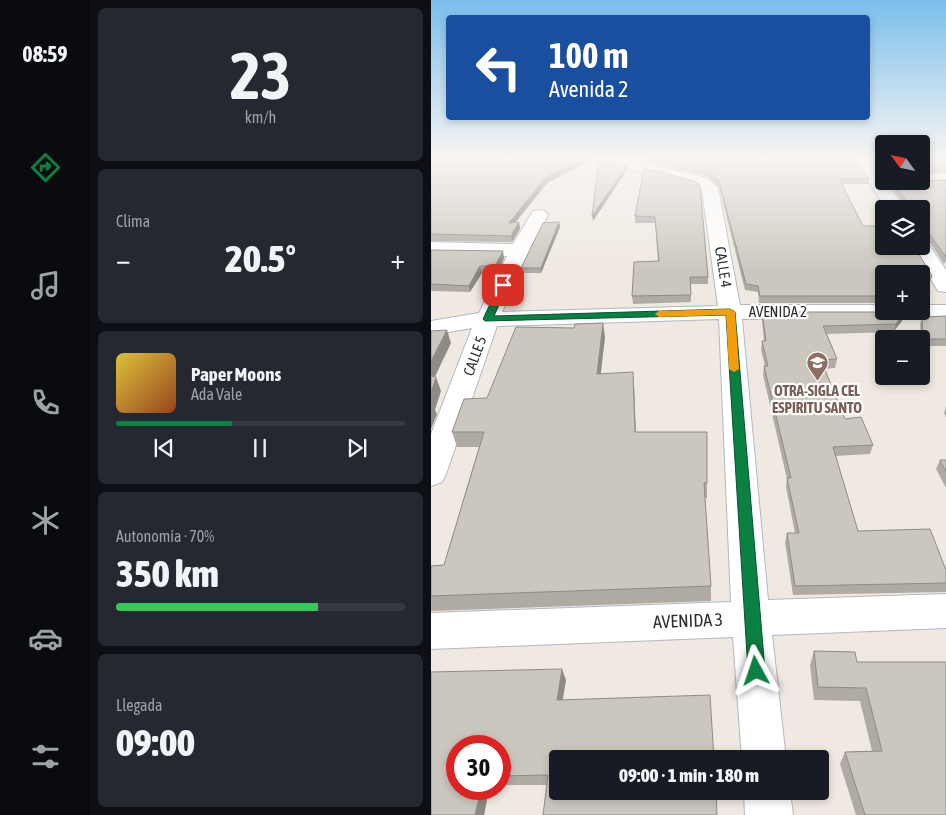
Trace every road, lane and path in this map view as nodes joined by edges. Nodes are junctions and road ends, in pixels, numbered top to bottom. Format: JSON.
{"nodes":[{"id":1,"x":712,"y":196,"type":"edge"},
{"id":2,"x":539,"y":215,"type":"dead end"},
{"id":3,"x":431,"y":248,"type":"edge"},
{"id":4,"x":518,"y":250,"type":"junction"},
{"id":5,"x":926,"y":255,"type":"edge"},
{"id":6,"x":946,"y":286,"type":"edge"},
{"id":7,"x":730,"y":312,"type":"junction"},
{"id":8,"x":946,"y":312,"type":"edge"},
{"id":9,"x":488,"y":319,"type":"junction"},
{"id":10,"x":431,"y":328,"type":"edge"},
{"id":11,"x":431,"y":474,"type":"edge"},
{"id":12,"x":946,"y":611,"type":"edge"},
{"id":13,"x":751,"y":619,"type":"junction"},
{"id":14,"x":431,"y":631,"type":"edge"},
{"id":15,"x":763,"y":750,"type":"edge"},
{"id":16,"x":768,"y":800,"type":"edge"},
{"id":17,"x":769,"y":815,"type":"edge"}],
"edges":[{"from":1,"to":7,"type":"street","name":"CALLE 4"},
{"from":2,"to":4,"type":"street","name":"CALLE 5"},
{"from":3,"to":4,"type":"street"},
{"from":4,"to":9,"type":"street","name":"CALLE 5"},
{"from":5,"to":6,"type":"street"},
{"from":7,"to":8,"type":"street","name":"AVENIDA 2"},
{"from":7,"to":9,"type":"street","name":"AVENIDA 2"},
{"from":7,"to":13,"type":"street","name":"CALLE 4"},
{"from":9,"to":10,"type":"street","name":"AVENIDA 2"},
{"from":9,"to":11,"type":"street","name":"CALLE 5"},
{"from":12,"to":13,"type":"street","name":"AVENIDA 3"},
{"from":13,"to":14,"type":"street","name":"AVENIDA 3"},
{"from":13,"to":15,"type":"street","name":"CALLE 4"},
{"from":16,"to":17,"type":"street"}]}
